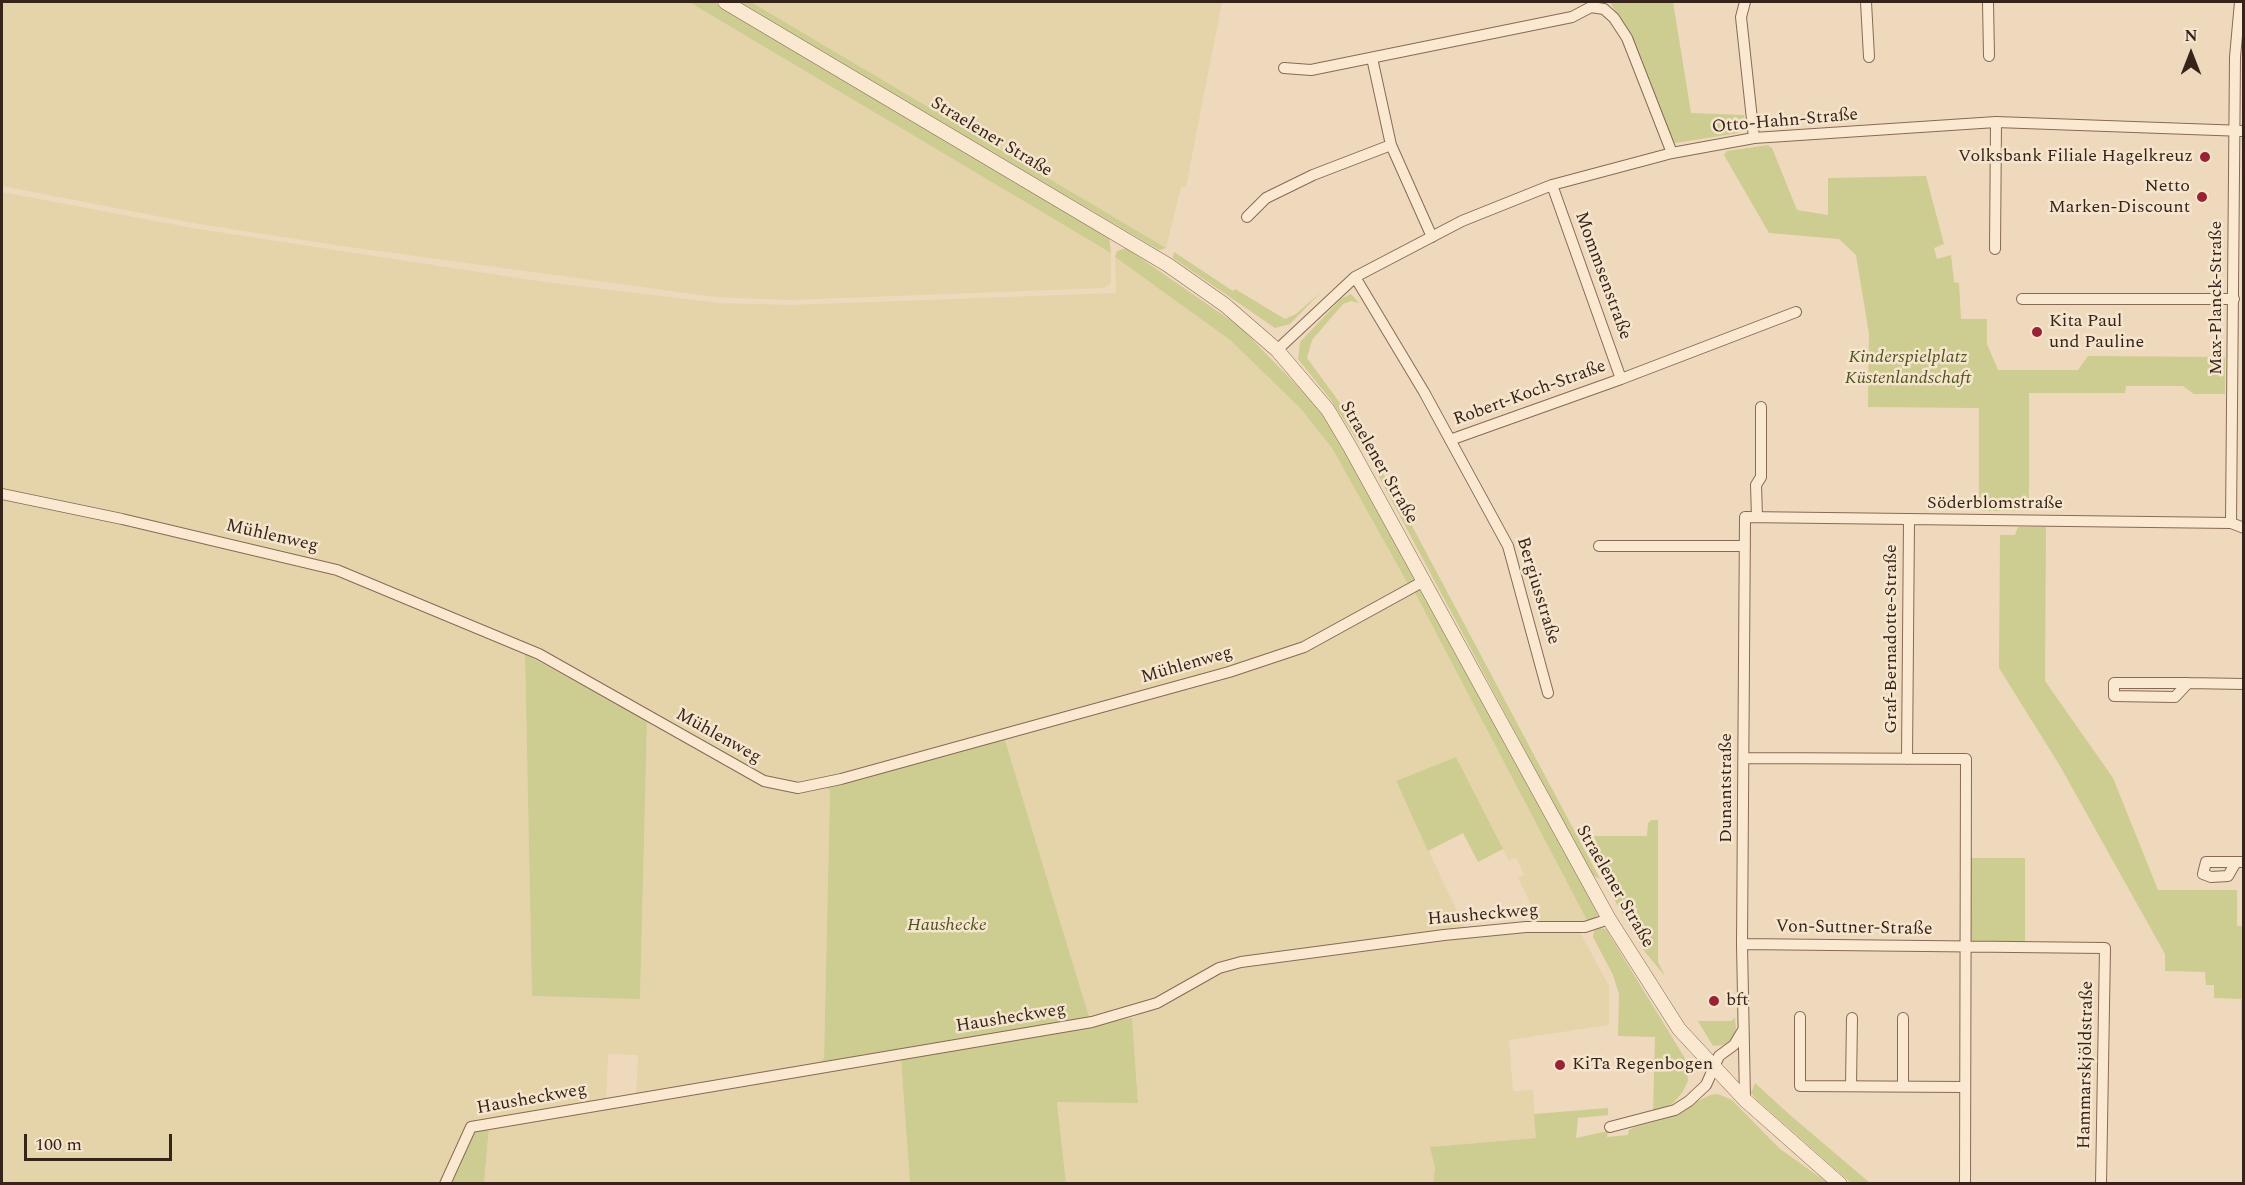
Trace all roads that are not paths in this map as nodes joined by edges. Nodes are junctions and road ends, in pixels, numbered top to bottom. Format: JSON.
{"nodes":[{"id":1,"x":725,"y":2,"type":"edge"},
{"id":2,"x":1743,"y":2,"type":"edge"},
{"id":3,"x":1866,"y":2,"type":"edge"},
{"id":4,"x":1988,"y":2,"type":"edge"},
{"id":5,"x":2240,"y":2,"type":"edge"},
{"id":6,"x":1989,"y":56,"type":"dead end"},
{"id":7,"x":1869,"y":57,"type":"dead end"},
{"id":8,"x":1372,"y":58,"type":"junction"},
{"id":9,"x":1284,"y":68,"type":"dead end"},
{"id":10,"x":1996,"y":122,"type":"junction"},
{"id":11,"x":2239,"y":131,"type":"edge"},
{"id":12,"x":1754,"y":138,"type":"junction"},
{"id":13,"x":1391,"y":145,"type":"junction"},
{"id":14,"x":1672,"y":153,"type":"junction"},
{"id":15,"x":1552,"y":185,"type":"junction"},
{"id":16,"x":1247,"y":217,"type":"dead end"},
{"id":17,"x":1432,"y":237,"type":"junction"},
{"id":18,"x":1995,"y":249,"type":"dead end"},
{"id":19,"x":1355,"y":277,"type":"junction"},
{"id":20,"x":2022,"y":298,"type":"dead end"},
{"id":21,"x":2234,"y":299,"type":"junction"},
{"id":22,"x":1796,"y":312,"type":"dead end"},
{"id":23,"x":1277,"y":350,"type":"junction"},
{"id":24,"x":2239,"y":359,"type":"edge"},
{"id":25,"x":1621,"y":379,"type":"junction"},
{"id":26,"x":1761,"y":407,"type":"dead end"},
{"id":27,"x":1450,"y":440,"type":"junction"},
{"id":28,"x":2,"y":494,"type":"edge"},
{"id":29,"x":1745,"y":517,"type":"joint"},
{"id":30,"x":1757,"y":517,"type":"junction"},
{"id":31,"x":1909,"y":520,"type":"junction"},
{"id":32,"x":2231,"y":523,"type":"junction"},
{"id":33,"x":2244,"y":528,"type":"edge"},
{"id":34,"x":1599,"y":546,"type":"dead end"},
{"id":35,"x":1745,"y":546,"type":"junction"},
{"id":36,"x":1424,"y":581,"type":"junction"},
{"id":37,"x":2188,"y":683,"type":"junction"},
{"id":38,"x":2244,"y":684,"type":"edge"},
{"id":39,"x":1548,"y":693,"type":"dead end"},
{"id":40,"x":1744,"y":758,"type":"junction"},
{"id":41,"x":1908,"y":759,"type":"junction"},
{"id":42,"x":1609,"y":919,"type":"junction"},
{"id":43,"x":1742,"y":944,"type":"junction"},
{"id":44,"x":1964,"y":946,"type":"junction"},
{"id":45,"x":2105,"y":948,"type":"joint"},
{"id":46,"x":1800,"y":1017,"type":"dead end"},
{"id":47,"x":1852,"y":1018,"type":"dead end"},
{"id":48,"x":1903,"y":1018,"type":"dead end"},
{"id":49,"x":1743,"y":1030,"type":"junction"},
{"id":50,"x":1714,"y":1069,"type":"junction"},
{"id":51,"x":1851,"y":1086,"type":"junction"},
{"id":52,"x":1903,"y":1086,"type":"junction"},
{"id":53,"x":1964,"y":1087,"type":"junction"},
{"id":54,"x":1745,"y":1100,"type":"junction"},
{"id":55,"x":1610,"y":1127,"type":"dead end"},
{"id":56,"x":445,"y":1184,"type":"edge"},
{"id":57,"x":1840,"y":1184,"type":"edge"},
{"id":58,"x":1965,"y":1184,"type":"edge"},
{"id":59,"x":2101,"y":1184,"type":"edge"}],
"edges":[{"from":1,"to":23,"type":"street","name":"Straelener Straße"},
{"from":2,"to":12,"type":"street"},
{"from":3,"to":7,"type":"street"},
{"from":4,"to":6,"type":"street"},
{"from":5,"to":11,"type":"street","name":"Max-Planck-Straße"},
{"from":8,"to":9,"type":"street"},
{"from":8,"to":13,"type":"street"},
{"from":8,"to":14,"type":"street"},
{"from":10,"to":11,"type":"street","name":"Otto-Hahn-Straße"},
{"from":10,"to":12,"type":"street","name":"Otto-Hahn-Straße"},
{"from":10,"to":18,"type":"street"},
{"from":11,"to":21,"type":"street","name":"Max-Planck-Straße"},
{"from":12,"to":14,"type":"street","name":"Otto-Hahn-Straße"},
{"from":13,"to":16,"type":"street"},
{"from":13,"to":17,"type":"street"},
{"from":14,"to":15,"type":"street","name":"Otto-Hahn-Straße"},
{"from":15,"to":17,"type":"street","name":"Otto-Hahn-Straße"},
{"from":15,"to":25,"type":"street","name":"Mommsenstraße"},
{"from":17,"to":19,"type":"street","name":"Otto-Hahn-Straße"},
{"from":19,"to":23,"type":"street","name":"Otto-Hahn-Straße"},
{"from":19,"to":27,"type":"street","name":"Robert-Koch-Straße"},
{"from":20,"to":21,"type":"street"},
{"from":21,"to":24,"type":"street","name":"Max-Planck-Straße"},
{"from":22,"to":25,"type":"street","name":"Robert-Koch-Straße"},
{"from":23,"to":36,"type":"street","name":"Straelener Straße"},
{"from":24,"to":32,"type":"street","name":"Max-Planck-Straße"},
{"from":25,"to":27,"type":"street","name":"Robert-Koch-Straße"},
{"from":26,"to":30,"type":"street"},
{"from":27,"to":39,"type":"street","name":"Bergiusstraße"},
{"from":28,"to":36,"type":"street","name":"Mühlenweg"},
{"from":29,"to":30,"type":"street","name":"Söderblomstraße"},
{"from":29,"to":35,"type":"street","name":"Dunantstraße"},
{"from":30,"to":31,"type":"street","name":"Söderblomstraße"},
{"from":31,"to":32,"type":"street","name":"Söderblomstraße"},
{"from":31,"to":41,"type":"street","name":"Graf-Bernadotte-Straße"},
{"from":32,"to":33,"type":"street","name":"Söderblomstraße"},
{"from":34,"to":35,"type":"street"},
{"from":35,"to":40,"type":"street","name":"Dunantstraße"},
{"from":36,"to":42,"type":"street","name":"Straelener Straße"},
{"from":37,"to":37,"type":"street"},
{"from":37,"to":38,"type":"street"},
{"from":40,"to":41,"type":"street","name":"Graf-Bernadotte-Straße"},
{"from":40,"to":43,"type":"street","name":"Dunantstraße"},
{"from":41,"to":44,"type":"street","name":"Graf-Bernadotte-Straße"},
{"from":42,"to":50,"type":"street","name":"Straelener Straße"},
{"from":42,"to":56,"type":"street","name":"Hausheckweg"},
{"from":43,"to":44,"type":"street","name":"Von-Suttner-Straße"},
{"from":43,"to":49,"type":"street","name":"Dunantstraße"},
{"from":44,"to":45,"type":"street","name":"Von-Suttner-Straße"},
{"from":44,"to":53,"type":"street"},
{"from":45,"to":59,"type":"street","name":"Hammarskjöldstraße"},
{"from":46,"to":51,"type":"street"},
{"from":47,"to":51,"type":"street"},
{"from":48,"to":52,"type":"street"},
{"from":49,"to":50,"type":"street"},
{"from":49,"to":54,"type":"street","name":"Dunantstraße"},
{"from":50,"to":54,"type":"street","name":"Straelener Straße"},
{"from":50,"to":55,"type":"street"},
{"from":51,"to":52,"type":"street"},
{"from":52,"to":53,"type":"street"},
{"from":53,"to":58,"type":"street"},
{"from":54,"to":57,"type":"street","name":"Straelener Straße"}]}
